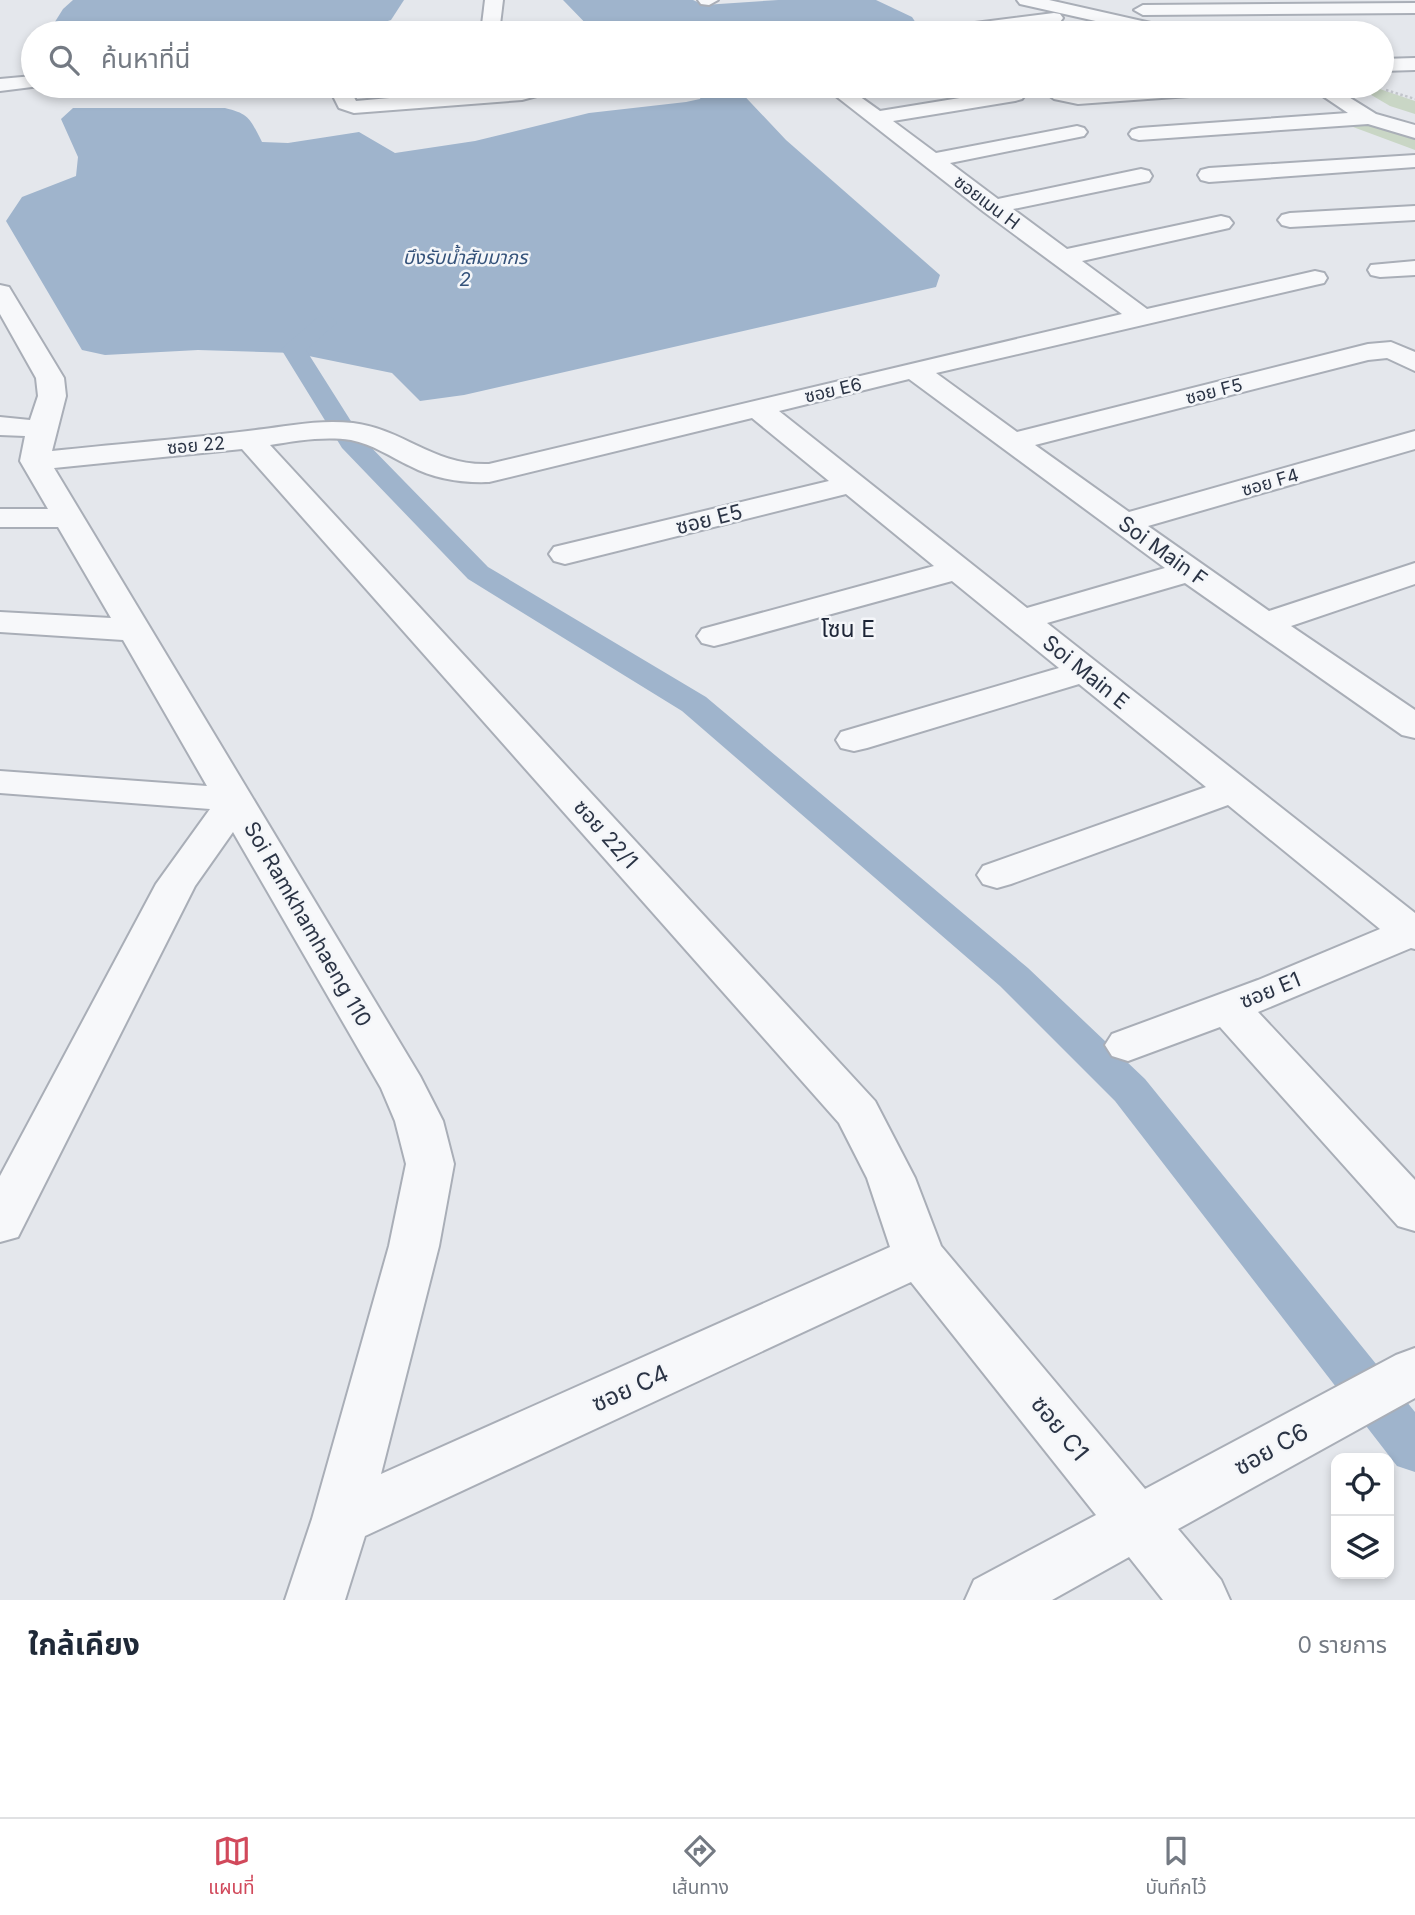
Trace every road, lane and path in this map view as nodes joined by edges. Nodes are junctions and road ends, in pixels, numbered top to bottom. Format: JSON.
{"nodes":[{"id":1,"x":494,"y":0,"type":"edge"},
{"id":2,"x":1026,"y":0,"type":"edge"},
{"id":3,"x":1415,"y":8,"type":"edge"},
{"id":4,"x":1143,"y":10,"type":"dead end"},
{"id":5,"x":1232,"y":10,"type":"junction"},
{"id":6,"x":1054,"y":18,"type":"dead end"},
{"id":7,"x":490,"y":21,"type":"edge"},
{"id":8,"x":1030,"y":21,"type":"edge"},
{"id":9,"x":1125,"y":21,"type":"edge"},
{"id":10,"x":1243,"y":21,"type":"edge"},
{"id":11,"x":1415,"y":52,"type":"edge"},
{"id":12,"x":1394,"y":53,"type":"edge"},
{"id":13,"x":1415,"y":64,"type":"edge"},
{"id":14,"x":1394,"y":65,"type":"edge"},
{"id":15,"x":21,"y":83,"type":"edge"},
{"id":16,"x":0,"y":85,"type":"edge"},
{"id":17,"x":1394,"y":93,"type":"edge"},
{"id":18,"x":343,"y":98,"type":"edge"},
{"id":19,"x":470,"y":98,"type":"edge"},
{"id":20,"x":849,"y":98,"type":"edge"},
{"id":21,"x":992,"y":98,"type":"edge"},
{"id":22,"x":1337,"y":98,"type":"edge"},
{"id":23,"x":1365,"y":98,"type":"edge"},
{"id":24,"x":1415,"y":99,"type":"edge"},
{"id":25,"x":875,"y":118,"type":"junction"},
{"id":26,"x":1369,"y":118,"type":"junction"},
{"id":27,"x":1415,"y":118,"type":"edge"},
{"id":28,"x":1329,"y":121,"type":"junction"},
{"id":29,"x":1077,"y":132,"type":"dead end"},
{"id":30,"x":1415,"y":132,"type":"edge"},
{"id":31,"x":1139,"y":134,"type":"dead end"},
{"id":32,"x":1415,"y":155,"type":"edge"},
{"id":33,"x":931,"y":160,"type":"junction"},
{"id":34,"x":1415,"y":161,"type":"edge"},
{"id":35,"x":1209,"y":175,"type":"dead end"},
{"id":36,"x":1141,"y":176,"type":"dead end"},
{"id":37,"x":992,"y":207,"type":"junction"},
{"id":38,"x":1415,"y":213,"type":"edge"},
{"id":39,"x":1290,"y":220,"type":"dead end"},
{"id":40,"x":1221,"y":223,"type":"dead end"},
{"id":41,"x":1060,"y":258,"type":"junction"},
{"id":42,"x":1415,"y":268,"type":"edge"},
{"id":43,"x":1380,"y":270,"type":"dead end"},
{"id":44,"x":1315,"y":278,"type":"dead end"},
{"id":45,"x":0,"y":292,"type":"edge"},
{"id":46,"x":1142,"y":317,"type":"junction"},
{"id":47,"x":1415,"y":363,"type":"edge"},
{"id":48,"x":914,"y":370,"type":"junction"},
{"id":49,"x":757,"y":408,"type":"junction"},
{"id":50,"x":0,"y":426,"type":"edge"},
{"id":51,"x":357,"y":432,"type":"joint"},
{"id":52,"x":249,"y":440,"type":"junction"},
{"id":53,"x":1415,"y":440,"type":"edge"},
{"id":54,"x":1011,"y":442,"type":"junction"},
{"id":55,"x":38,"y":445,"type":"junction"},
{"id":56,"x":852,"y":484,"type":"junction"},
{"id":57,"x":0,"y":518,"type":"edge"},
{"id":58,"x":68,"y":518,"type":"junction"},
{"id":59,"x":1124,"y":523,"type":"junction"},
{"id":60,"x":565,"y":554,"type":"dead end"},
{"id":61,"x":958,"y":569,"type":"junction"},
{"id":62,"x":1190,"y":571,"type":"junction"},
{"id":63,"x":1415,"y":573,"type":"edge"},
{"id":64,"x":1021,"y":620,"type":"junction"},
{"id":65,"x":0,"y":622,"type":"edge"},
{"id":66,"x":1266,"y":623,"type":"junction"},
{"id":67,"x":134,"y":630,"type":"junction"},
{"id":68,"x":714,"y":636,"type":"dead end"},
{"id":69,"x":1085,"y":671,"type":"junction"},
{"id":70,"x":1415,"y":727,"type":"edge"},
{"id":71,"x":855,"y":740,"type":"dead end"},
{"id":72,"x":0,"y":782,"type":"edge"},
{"id":73,"x":1234,"y":790,"type":"junction"},
{"id":74,"x":234,"y":796,"type":"junction"},
{"id":75,"x":997,"y":875,"type":"dead end"},
{"id":76,"x":1413,"y":934,"type":"edge"},
{"id":77,"x":1228,"y":1007,"type":"junction"},
{"id":78,"x":1128,"y":1045,"type":"dead end"},
{"id":79,"x":1415,"y":1212,"type":"edge"},
{"id":80,"x":0,"y":1223,"type":"edge"},
{"id":81,"x":919,"y":1256,"type":"junction"},
{"id":82,"x":1410,"y":1374,"type":"edge"},
{"id":83,"x":341,"y":1519,"type":"junction"},
{"id":84,"x":1139,"y":1524,"type":"junction"},
{"id":85,"x":316,"y":1600,"type":"edge"},
{"id":86,"x":995,"y":1600,"type":"edge"},
{"id":87,"x":1200,"y":1600,"type":"edge"}],
"edges":[{"from":1,"to":7,"type":"street"},
{"from":2,"to":9,"type":"street"},
{"from":3,"to":5,"type":"street"},
{"from":4,"to":5,"type":"street"},
{"from":5,"to":10,"type":"street"},
{"from":6,"to":8,"type":"street"},
{"from":11,"to":12,"type":"street"},
{"from":13,"to":14,"type":"street"},
{"from":15,"to":16,"type":"street"},
{"from":17,"to":24,"type":"path"},
{"from":18,"to":19,"type":"street"},
{"from":20,"to":25,"type":"street","name":"ซอยเมน H"},
{"from":21,"to":25,"type":"street"},
{"from":22,"to":26,"type":"street"},
{"from":23,"to":27,"type":"street"},
{"from":25,"to":33,"type":"street","name":"ซอยเมน H"},
{"from":26,"to":28,"type":"street"},
{"from":26,"to":30,"type":"street"},
{"from":28,"to":31,"type":"street"},
{"from":28,"to":32,"type":"street"},
{"from":29,"to":33,"type":"street"},
{"from":33,"to":37,"type":"street","name":"ซอยเมน H"},
{"from":34,"to":35,"type":"street"},
{"from":36,"to":37,"type":"street"},
{"from":37,"to":41,"type":"street","name":"ซอยเมน H"},
{"from":38,"to":39,"type":"street"},
{"from":40,"to":41,"type":"street"},
{"from":41,"to":46,"type":"street","name":"ซอยเมน H"},
{"from":42,"to":43,"type":"street"},
{"from":44,"to":46,"type":"street","name":"ซอย E6"},
{"from":45,"to":55,"type":"street"},
{"from":46,"to":48,"type":"street","name":"ซอย E6"},
{"from":47,"to":54,"type":"street","name":"ซอย F5"},
{"from":48,"to":49,"type":"street","name":"ซอย E6"},
{"from":48,"to":54,"type":"street","name":"Soi Main F"},
{"from":49,"to":51,"type":"street","name":"ซอย E6"},
{"from":49,"to":56,"type":"street","name":"Soi Main E"},
{"from":50,"to":55,"type":"street","name":"ซอย 22"},
{"from":51,"to":52,"type":"street","name":"ซอย 22"},
{"from":52,"to":55,"type":"street","name":"ซอย 22"},
{"from":52,"to":81,"type":"street","name":"ซอย 22/1"},
{"from":53,"to":59,"type":"street","name":"ซอย F4"},
{"from":54,"to":59,"type":"street","name":"Soi Main F"},
{"from":55,"to":58,"type":"street","name":"Soi Ramkhamhaeng 110"},
{"from":56,"to":60,"type":"street","name":"ซอย E5"},
{"from":56,"to":61,"type":"street","name":"Soi Main E"},
{"from":57,"to":58,"type":"street"},
{"from":58,"to":67,"type":"street","name":"Soi Ramkhamhaeng 110"},
{"from":59,"to":62,"type":"street","name":"Soi Main F"},
{"from":61,"to":64,"type":"street","name":"Soi Main E"},
{"from":61,"to":68,"type":"street"},
{"from":62,"to":64,"type":"street"},
{"from":62,"to":66,"type":"street","name":"Soi Main F"},
{"from":63,"to":66,"type":"street"},
{"from":64,"to":69,"type":"street","name":"Soi Main E"},
{"from":65,"to":67,"type":"street"},
{"from":66,"to":70,"type":"street","name":"Soi Main F"},
{"from":67,"to":74,"type":"street","name":"Soi Ramkhamhaeng 110"},
{"from":69,"to":71,"type":"street"},
{"from":69,"to":73,"type":"street","name":"Soi Main E"},
{"from":72,"to":74,"type":"street"},
{"from":73,"to":75,"type":"street"},
{"from":73,"to":76,"type":"street","name":"Soi Main E"},
{"from":74,"to":80,"type":"street"},
{"from":74,"to":83,"type":"street","name":"Soi Ramkhamhaeng 110"},
{"from":76,"to":77,"type":"street","name":"ซอย E1"},
{"from":77,"to":78,"type":"street","name":"ซอย E1"},
{"from":77,"to":79,"type":"street"},
{"from":81,"to":83,"type":"street","name":"ซอย C4"},
{"from":81,"to":84,"type":"street","name":"ซอย C1"},
{"from":82,"to":84,"type":"street","name":"ซอย C6"},
{"from":83,"to":85,"type":"street","name":"Soi Ramkhamhaeng 110"},
{"from":84,"to":86,"type":"street","name":"ซอย C6"},
{"from":84,"to":87,"type":"street","name":"ซอย C1"}]}
